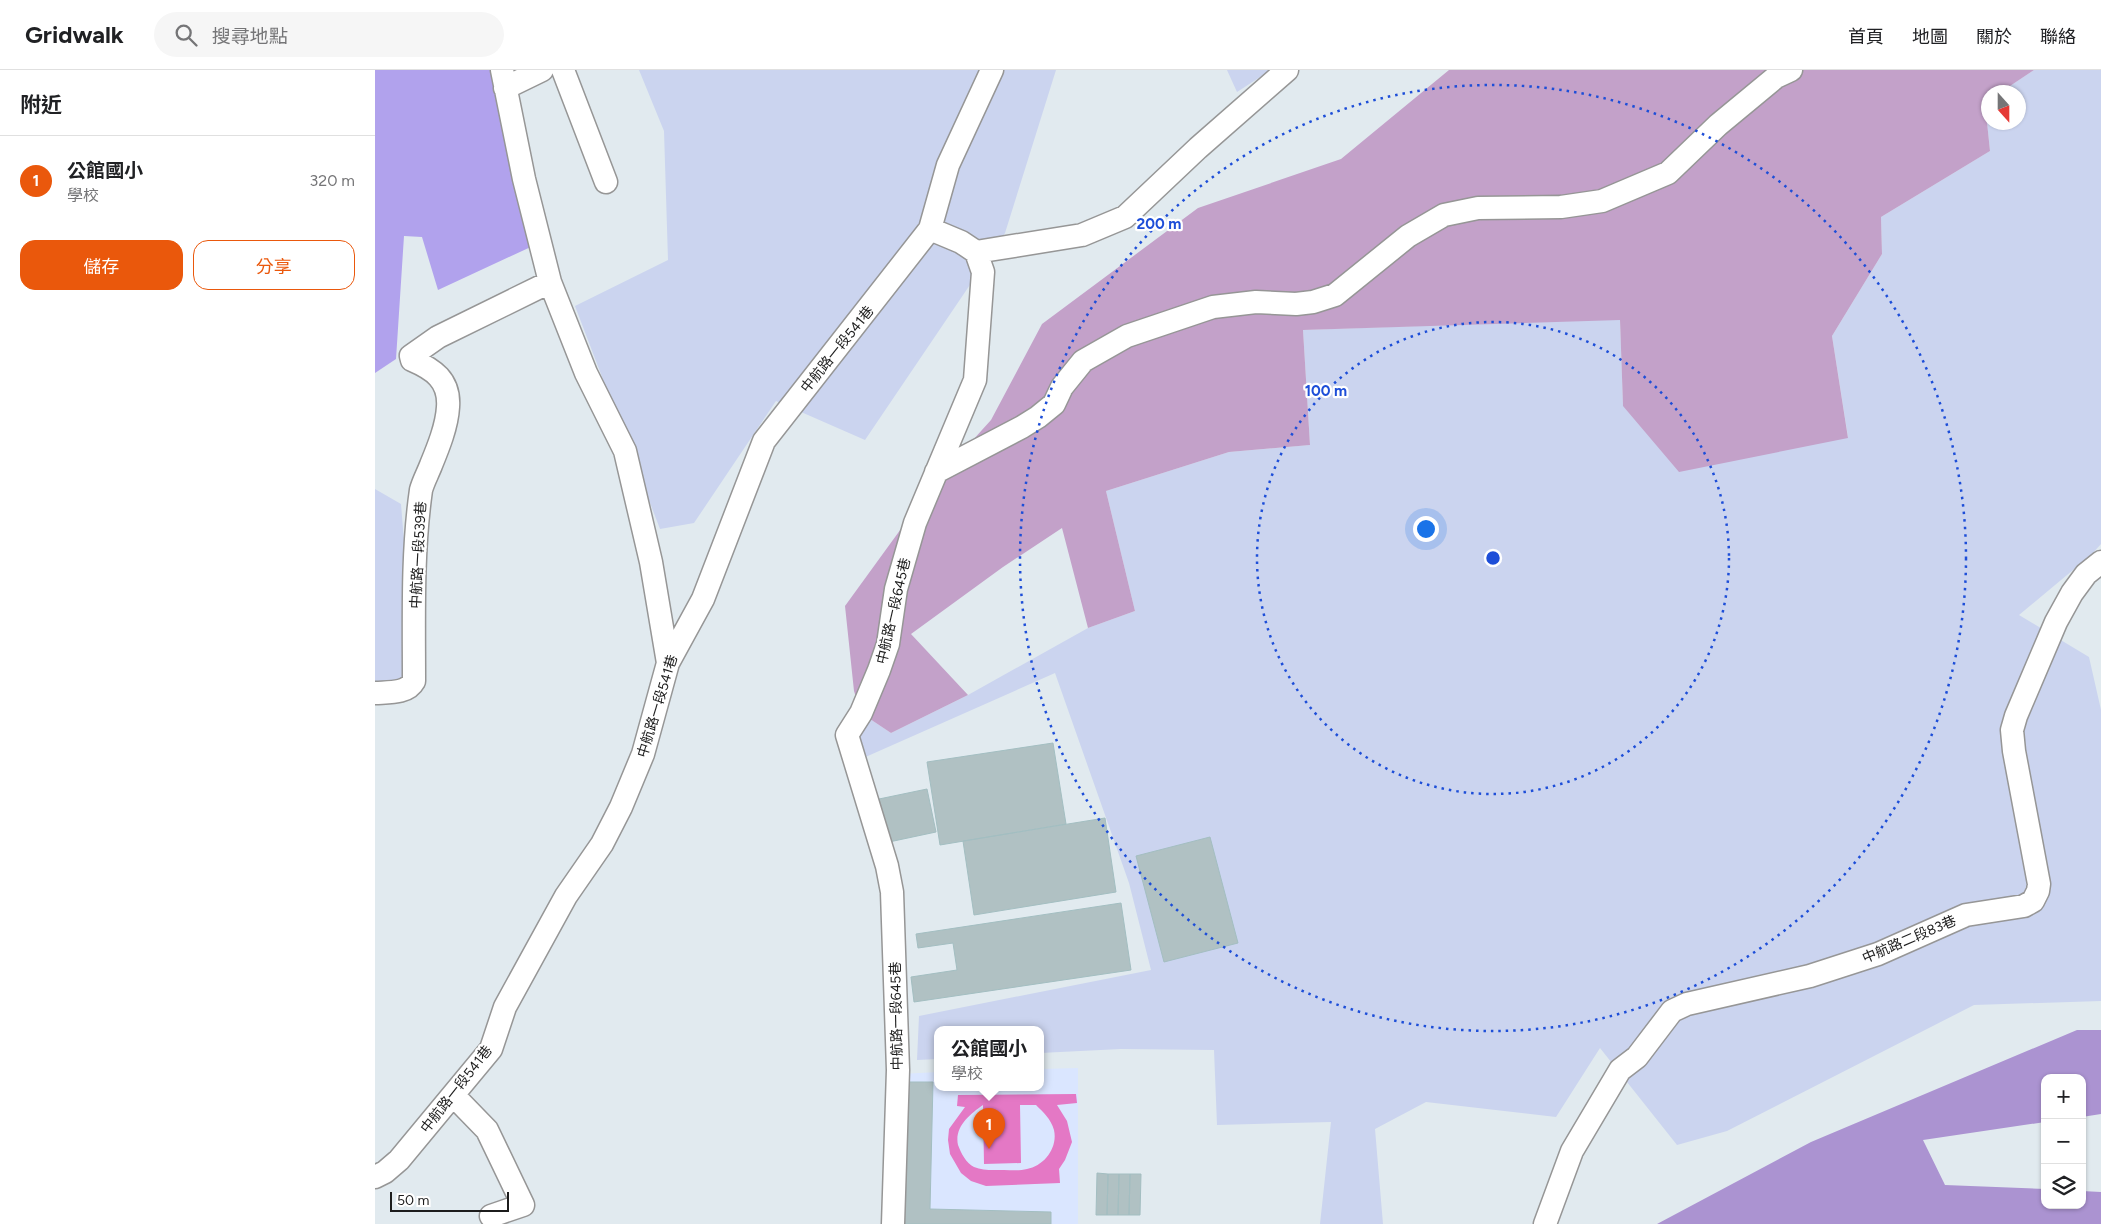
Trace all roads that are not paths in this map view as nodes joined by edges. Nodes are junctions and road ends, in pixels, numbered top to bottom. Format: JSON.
{"nodes":[{"id":1,"x":542,"y":70,"type":"edge"},
{"id":2,"x":563,"y":70,"type":"edge"},
{"id":3,"x":992,"y":70,"type":"edge"},
{"id":4,"x":1287,"y":70,"type":"edge"},
{"id":5,"x":1791,"y":70,"type":"edge"},
{"id":6,"x":504,"y":79,"type":"edge"},
{"id":7,"x":606,"y":182,"type":"dead end"},
{"id":8,"x":930,"y":229,"type":"junction"},
{"id":9,"x":976,"y":252,"type":"junction"},
{"id":10,"x":550,"y":282,"type":"junction"},
{"id":11,"x":936,"y":472,"type":"junction"},
{"id":12,"x":2101,"y":562,"type":"edge"},
{"id":13,"x":668,"y":663,"type":"junction"},
{"id":14,"x":375,"y":693,"type":"edge"},
{"id":15,"x":453,"y":1095,"type":"junction"},
{"id":16,"x":375,"y":1177,"type":"edge"},
{"id":17,"x":491,"y":1216,"type":"dead end"},
{"id":18,"x":893,"y":1224,"type":"edge"},
{"id":19,"x":1545,"y":1224,"type":"edge"}],
"edges":[{"from":1,"to":6,"type":"lane"},
{"from":2,"to":7,"type":"lane"},
{"from":3,"to":8,"type":"lane"},
{"from":4,"to":9,"type":"lane"},
{"from":5,"to":11,"type":"lane"},
{"from":6,"to":10,"type":"lane"},
{"from":8,"to":9,"type":"lane"},
{"from":8,"to":13,"type":"lane","name":"中航路一段541巷"},
{"from":9,"to":11,"type":"lane","name":"中航路一段645巷"},
{"from":10,"to":13,"type":"lane"},
{"from":10,"to":14,"type":"lane","name":"中航路一段539巷"},
{"from":11,"to":18,"type":"lane","name":"中航路一段645巷"},
{"from":12,"to":19,"type":"lane","name":"中航路二段83巷"},
{"from":13,"to":15,"type":"lane","name":"中航路一段541巷"},
{"from":15,"to":16,"type":"lane","name":"中航路一段541巷"},
{"from":15,"to":17,"type":"lane"}]}
